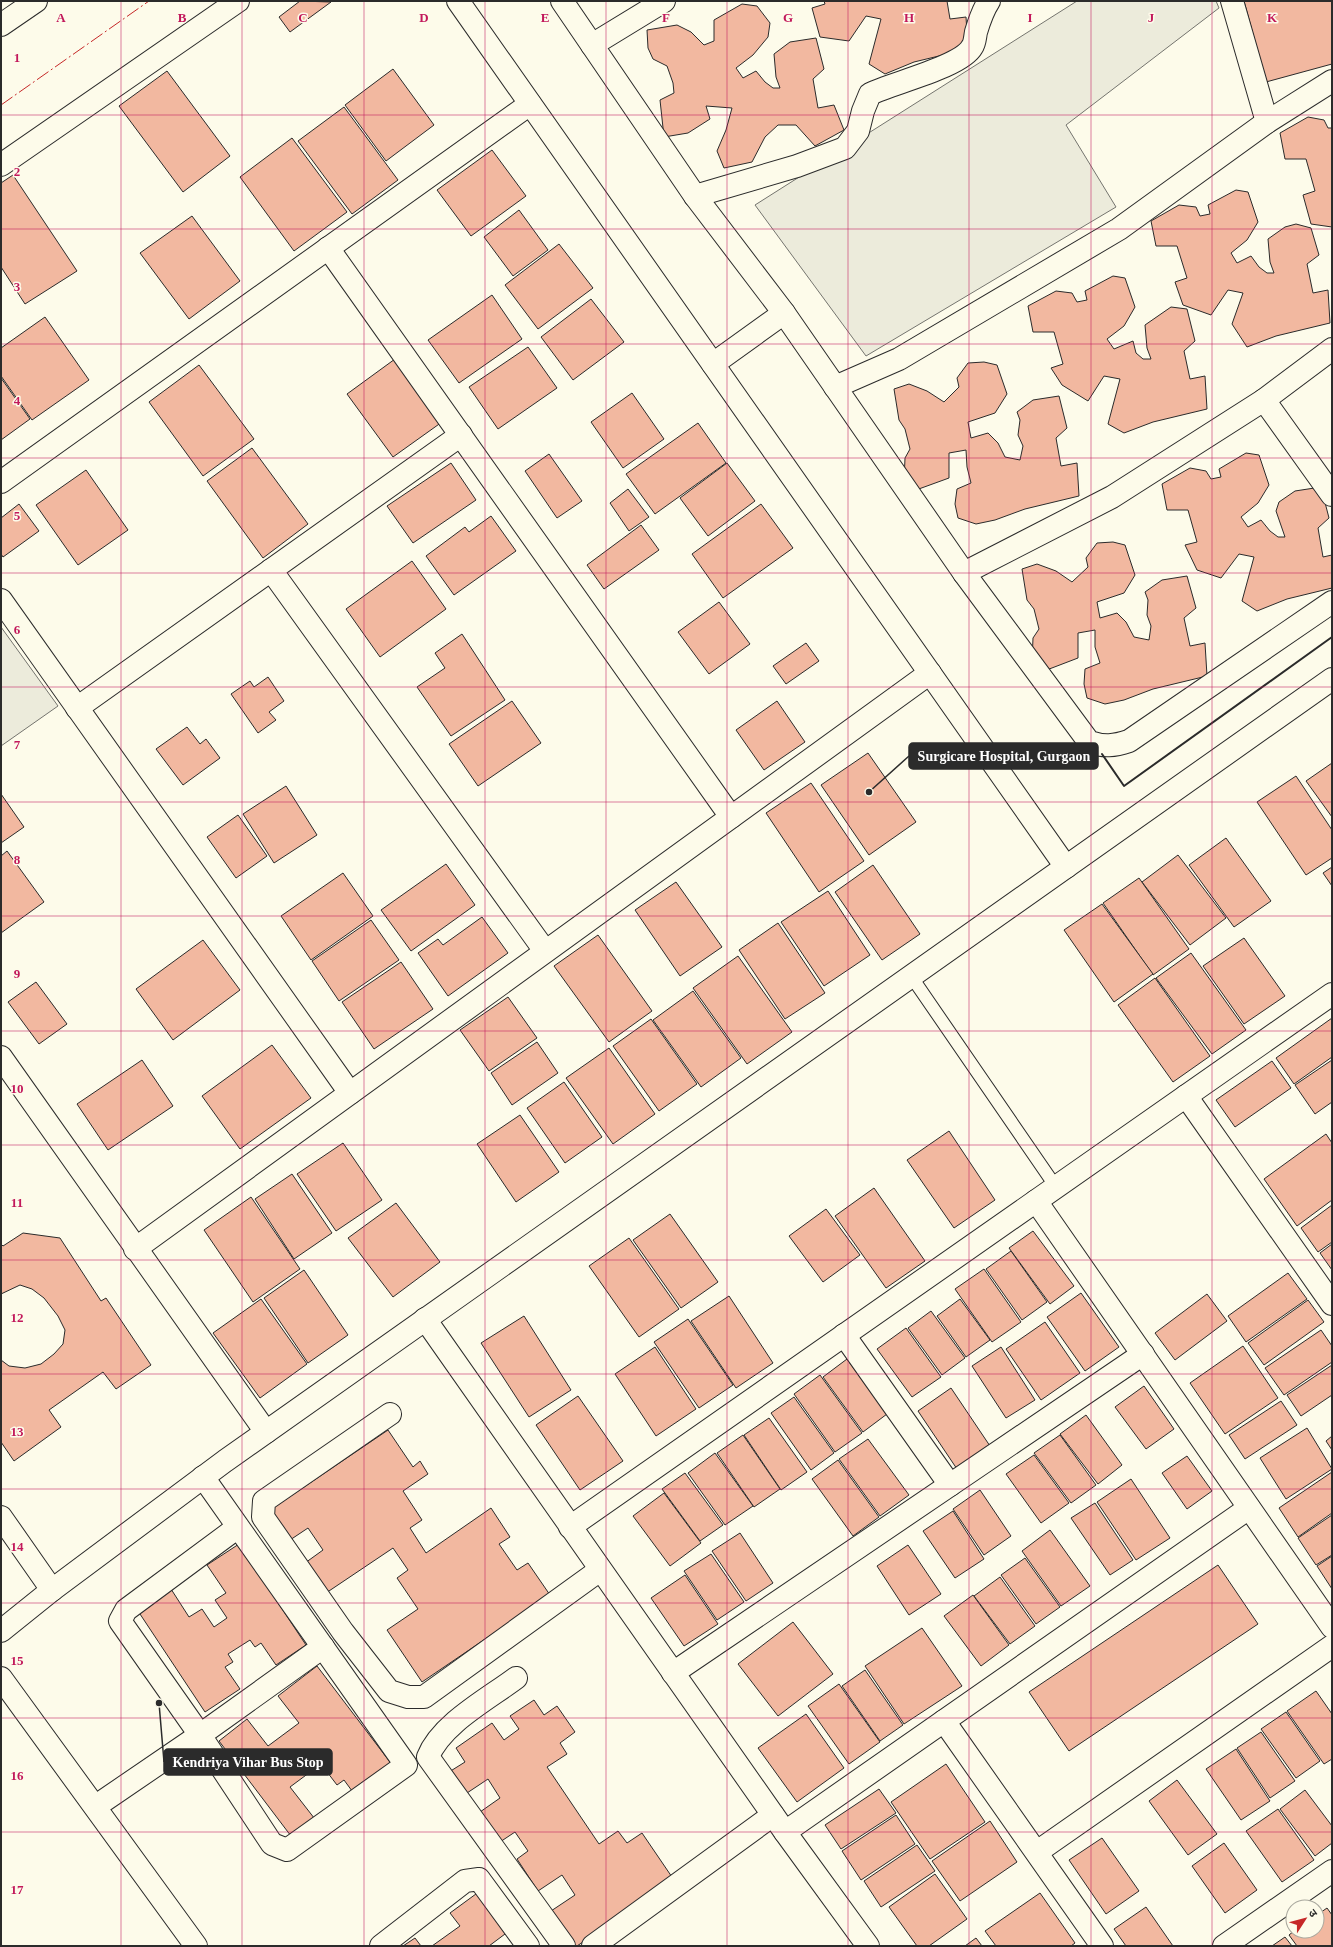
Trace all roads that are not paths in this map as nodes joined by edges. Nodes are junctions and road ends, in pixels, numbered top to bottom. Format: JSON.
{"nodes":[{"id":1,"x":36,"y":1,"type":"edge"},
{"id":2,"x":238,"y":1,"type":"edge"},
{"id":3,"x":458,"y":1,"type":"edge"},
{"id":4,"x":562,"y":1,"type":"edge"},
{"id":5,"x":664,"y":1,"type":"edge"},
{"id":6,"x":989,"y":1,"type":"edge"},
{"id":7,"x":1232,"y":1,"type":"edge"},
{"id":8,"x":1,"y":25,"type":"edge"},
{"id":9,"x":592,"y":45,"type":"junction"},
{"id":10,"x":1332,"y":81,"type":"edge"},
{"id":11,"x":530,"y":104,"type":"junction"},
{"id":12,"x":1267,"y":122,"type":"junction"},
{"id":13,"x":1,"y":166,"type":"edge"},
{"id":14,"x":695,"y":196,"type":"junction"},
{"id":15,"x":328,"y":248,"type":"junction"},
{"id":16,"x":784,"y":314,"type":"junction"},
{"id":17,"x":1332,"y":349,"type":"edge"},
{"id":18,"x":713,"y":364,"type":"junction"},
{"id":19,"x":836,"y":387,"type":"junction"},
{"id":20,"x":1264,"y":400,"type":"junction"},
{"id":21,"x":461,"y":435,"type":"junction"},
{"id":22,"x":1,"y":482,"type":"edge"},
{"id":23,"x":1332,"y":495,"type":"edge"},
{"id":24,"x":271,"y":570,"type":"junction"},
{"id":25,"x":964,"y":573,"type":"junction"},
{"id":26,"x":1,"y":600,"type":"edge"},
{"id":27,"x":1332,"y":602,"type":"edge"},
{"id":28,"x":930,"y":673,"type":"junction"},
{"id":29,"x":1332,"y":678,"type":"edge"},
{"id":30,"x":77,"y":708,"type":"junction"},
{"id":31,"x":731,"y":817,"type":"junction"},
{"id":32,"x":1066,"y":867,"type":"junction"},
{"id":33,"x":545,"y":951,"type":"junction"},
{"id":34,"x":911,"y":976,"type":"junction"},
{"id":35,"x":1332,"y":994,"type":"edge"},
{"id":36,"x":1,"y":1056,"type":"edge"},
{"id":37,"x":350,"y":1093,"type":"junction"},
{"id":38,"x":1186,"y":1096,"type":"junction"},
{"id":39,"x":1056,"y":1187,"type":"junction"},
{"id":40,"x":1036,"y":1200,"type":"junction"},
{"id":41,"x":135,"y":1249,"type":"junction"},
{"id":42,"x":1332,"y":1304,"type":"edge"},
{"id":43,"x":425,"y":1319,"type":"junction"},
{"id":44,"x":844,"y":1335,"type":"junction"},
{"id":45,"x":1143,"y":1354,"type":"junction"},
{"id":46,"x":390,"y":1414,"type":"dead end"},
{"id":47,"x":266,"y":1432,"type":"junction"},
{"id":48,"x":203,"y":1477,"type":"junction"},
{"id":49,"x":950,"y":1485,"type":"junction"},
{"id":50,"x":1249,"y":1508,"type":"junction"},
{"id":51,"x":1,"y":1517,"type":"edge"},
{"id":52,"x":238,"y":1527,"type":"junction"},
{"id":53,"x":570,"y":1527,"type":"junction"},
{"id":54,"x":600,"y":1570,"type":"junction"},
{"id":55,"x":52,"y":1590,"type":"junction"},
{"id":56,"x":1332,"y":1627,"type":"edge"},
{"id":57,"x":1,"y":1631,"type":"edge"},
{"id":58,"x":1332,"y":1646,"type":"edge"},
{"id":59,"x":323,"y":1647,"type":"junction"},
{"id":60,"x":673,"y":1673,"type":"junction"},
{"id":61,"x":1,"y":1678,"type":"edge"},
{"id":62,"x":516,"y":1678,"type":"dead end"},
{"id":63,"x":944,"y":1721,"type":"junction"},
{"id":64,"x":200,"y":1735,"type":"junction"},
{"id":65,"x":96,"y":1806,"type":"junction"},
{"id":66,"x":779,"y":1824,"type":"junction"},
{"id":67,"x":1036,"y":1852,"type":"junction"},
{"id":68,"x":1332,"y":1871,"type":"edge"},
{"id":69,"x":196,"y":1946,"type":"edge"},
{"id":70,"x":381,"y":1946,"type":"edge"},
{"id":71,"x":528,"y":1946,"type":"edge"},
{"id":72,"x":564,"y":1946,"type":"edge"},
{"id":73,"x":593,"y":1946,"type":"edge"},
{"id":74,"x":868,"y":1946,"type":"edge"},
{"id":75,"x":1102,"y":1946,"type":"edge"},
{"id":76,"x":1224,"y":1946,"type":"edge"}],
"edges":[{"from":1,"to":8,"type":"street"},
{"from":2,"to":13,"type":"street"},
{"from":3,"to":11,"type":"street"},
{"from":4,"to":9,"type":"street"},
{"from":5,"to":9,"type":"street"},
{"from":6,"to":14,"type":"street"},
{"from":7,"to":12,"type":"street"},
{"from":9,"to":14,"type":"street"},
{"from":10,"to":12,"type":"street"},
{"from":11,"to":15,"type":"street"},
{"from":11,"to":18,"type":"street"},
{"from":12,"to":19,"type":"street"},
{"from":14,"to":16,"type":"street"},
{"from":15,"to":21,"type":"street"},
{"from":15,"to":22,"type":"street"},
{"from":16,"to":18,"type":"street"},
{"from":16,"to":19,"type":"street"},
{"from":17,"to":20,"type":"street"},
{"from":18,"to":28,"type":"street"},
{"from":19,"to":25,"type":"street"},
{"from":20,"to":23,"type":"street"},
{"from":20,"to":25,"type":"street"},
{"from":21,"to":24,"type":"street"},
{"from":21,"to":31,"type":"street"},
{"from":24,"to":30,"type":"street"},
{"from":24,"to":33,"type":"street"},
{"from":25,"to":27,"type":"street"},
{"from":26,"to":30,"type":"street"},
{"from":28,"to":31,"type":"street"},
{"from":28,"to":32,"type":"street"},
{"from":29,"to":32,"type":"street"},
{"from":30,"to":37,"type":"street"},
{"from":31,"to":33,"type":"street"},
{"from":32,"to":34,"type":"street"},
{"from":33,"to":37,"type":"street"},
{"from":34,"to":39,"type":"lane"},
{"from":34,"to":43,"type":"street"},
{"from":35,"to":38,"type":"street"},
{"from":36,"to":41,"type":"street"},
{"from":37,"to":41,"type":"street"},
{"from":38,"to":39,"type":"street"},
{"from":38,"to":42,"type":"street"},
{"from":39,"to":40,"type":"street"},
{"from":40,"to":44,"type":"street"},
{"from":40,"to":45,"type":"street"},
{"from":41,"to":47,"type":"street"},
{"from":43,"to":47,"type":"street"},
{"from":43,"to":53,"type":"street"},
{"from":44,"to":49,"type":"street"},
{"from":44,"to":53,"type":"street"},
{"from":45,"to":49,"type":"street"},
{"from":45,"to":50,"type":"street"},
{"from":46,"to":54,"type":"street"},
{"from":47,"to":48,"type":"street"},
{"from":48,"to":52,"type":"street"},
{"from":48,"to":55,"type":"street"},
{"from":49,"to":60,"type":"street"},
{"from":50,"to":56,"type":"street"},
{"from":50,"to":63,"type":"street"},
{"from":51,"to":55,"type":"street"},
{"from":52,"to":59,"type":"street"},
{"from":52,"to":64,"type":"street"},
{"from":53,"to":54,"type":"street"},
{"from":54,"to":60,"type":"street"},
{"from":55,"to":57,"type":"street"},
{"from":58,"to":67,"type":"street"},
{"from":59,"to":64,"type":"street"},
{"from":59,"to":64,"type":"street"},
{"from":60,"to":66,"type":"street"},
{"from":61,"to":65,"type":"street"},
{"from":62,"to":72,"type":"street"},
{"from":63,"to":66,"type":"street"},
{"from":63,"to":67,"type":"street"},
{"from":64,"to":65,"type":"street"},
{"from":65,"to":69,"type":"street"},
{"from":66,"to":73,"type":"street"},
{"from":66,"to":74,"type":"street"},
{"from":67,"to":75,"type":"street"},
{"from":68,"to":76,"type":"street"},
{"from":70,"to":71,"type":"street"}]}
